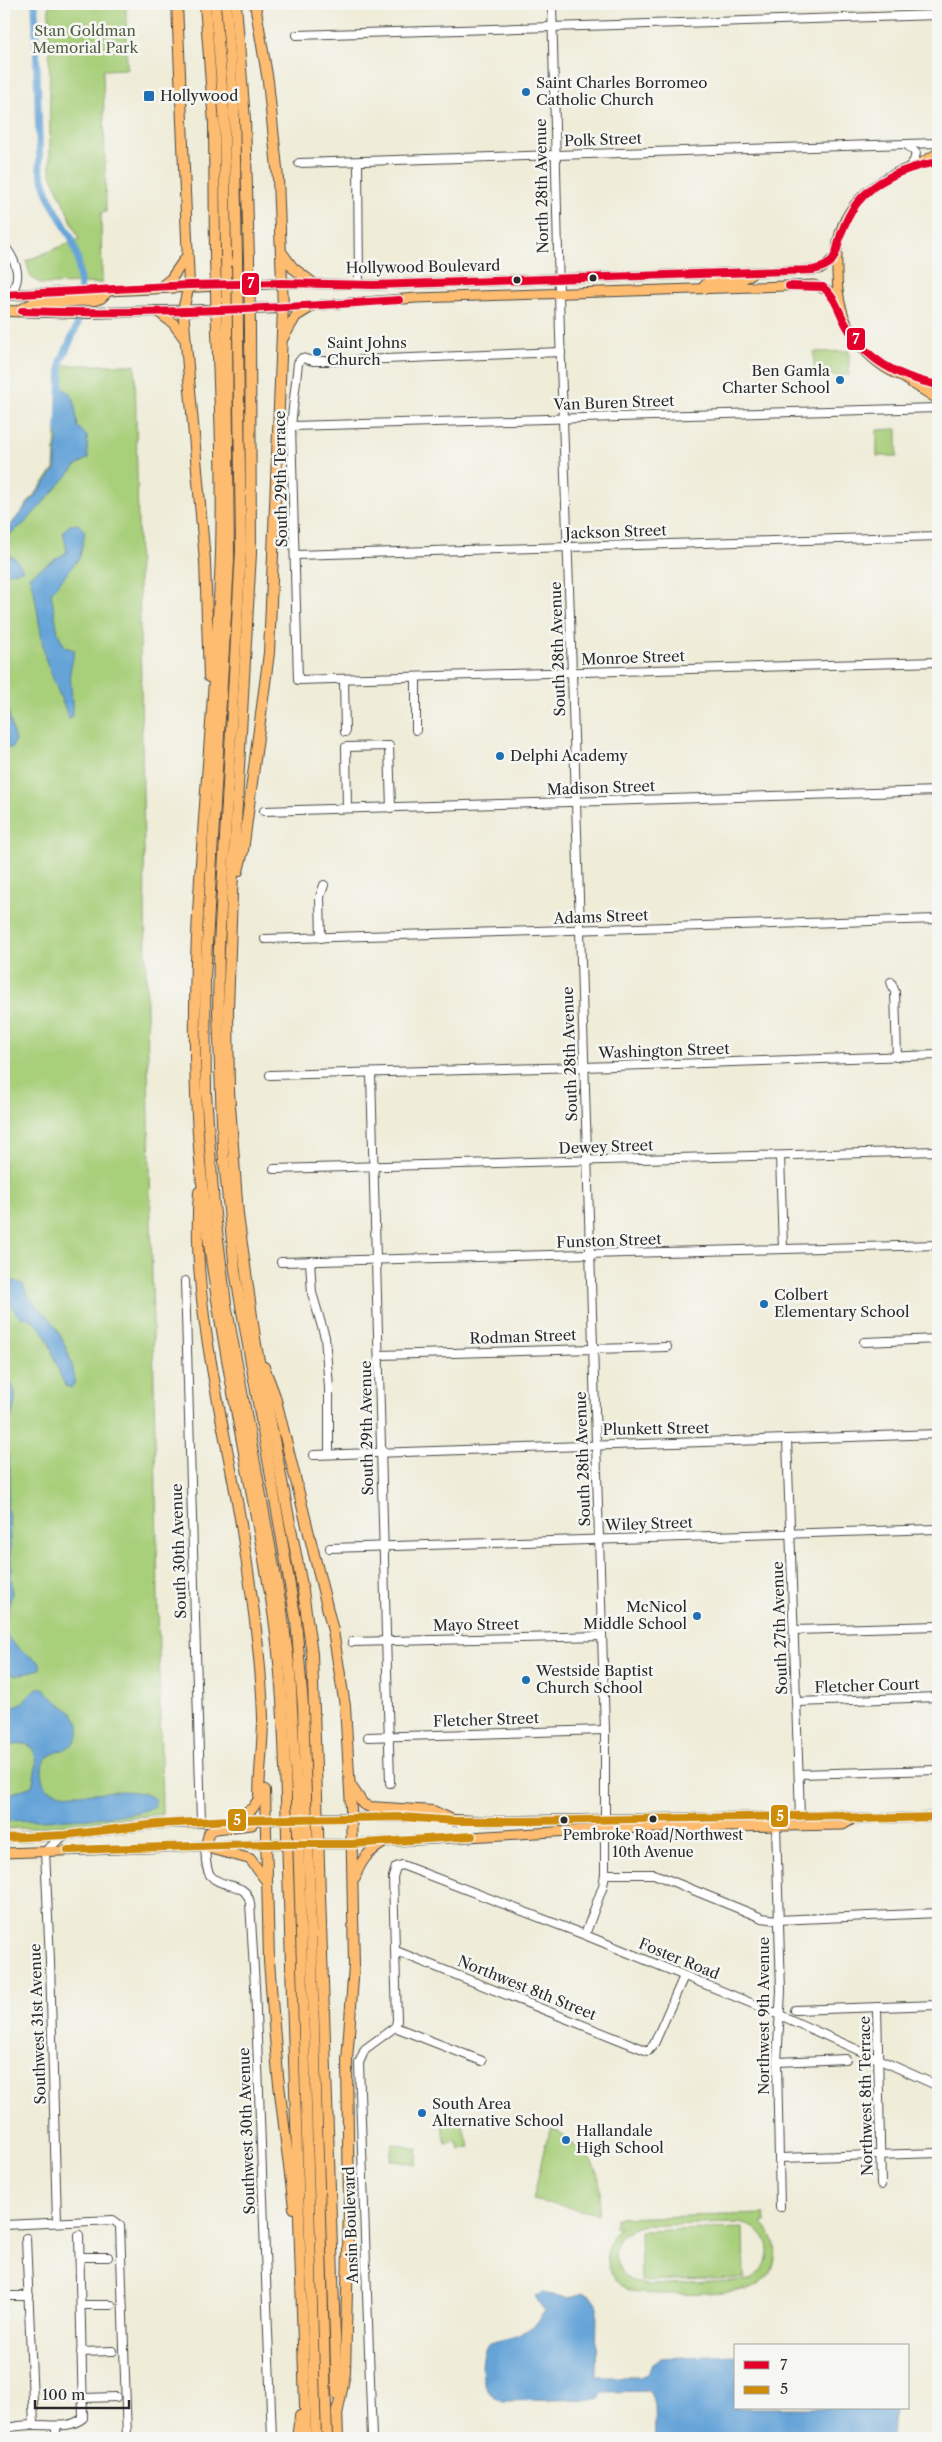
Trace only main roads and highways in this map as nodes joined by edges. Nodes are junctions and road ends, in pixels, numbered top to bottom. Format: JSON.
{"nodes":[{"id":1,"x":177,"y":4,"type":"edge"},
{"id":2,"x":205,"y":4,"type":"edge"},
{"id":3,"x":215,"y":4,"type":"edge"},
{"id":4,"x":226,"y":4,"type":"edge"},
{"id":5,"x":236,"y":4,"type":"edge"},
{"id":6,"x":255,"y":4,"type":"edge"},
{"id":7,"x":938,"y":154,"type":"edge"},
{"id":8,"x":938,"y":162,"type":"edge"},
{"id":9,"x":913,"y":166,"type":"junction"},
{"id":10,"x":281,"y":251,"type":"junction"},
{"id":11,"x":187,"y":256,"type":"junction"},
{"id":12,"x":837,"y":256,"type":"junction"},
{"id":13,"x":221,"y":257,"type":"junction"},
{"id":14,"x":755,"y":273,"type":"junction"},
{"id":15,"x":707,"y":274,"type":"junction"},
{"id":16,"x":282,"y":283,"type":"junction"},
{"id":17,"x":313,"y":283,"type":"junction"},
{"id":18,"x":189,"y":285,"type":"junction"},
{"id":19,"x":161,"y":287,"type":"junction"},
{"id":20,"x":702,"y":288,"type":"junction"},
{"id":21,"x":672,"y":289,"type":"junction"},
{"id":22,"x":6,"y":295,"type":"edge"},
{"id":23,"x":80,"y":297,"type":"junction"},
{"id":24,"x":838,"y":302,"type":"junction"},
{"id":25,"x":311,"y":307,"type":"junction"},
{"id":26,"x":283,"y":308,"type":"junction"},
{"id":27,"x":183,"y":310,"type":"junction"},
{"id":28,"x":4,"y":311,"type":"edge"},
{"id":29,"x":17,"y":311,"type":"junction"},
{"id":30,"x":157,"y":311,"type":"junction"},
{"id":31,"x":222,"y":331,"type":"junction"},
{"id":32,"x":186,"y":342,"type":"junction"},
{"id":33,"x":282,"y":342,"type":"junction"},
{"id":34,"x":903,"y":377,"type":"junction"},
{"id":35,"x":938,"y":385,"type":"edge"},
{"id":36,"x":938,"y":400,"type":"edge"},
{"id":37,"x":211,"y":710,"type":"junction"},
{"id":38,"x":232,"y":893,"type":"junction"},
{"id":39,"x":200,"y":1169,"type":"junction"},
{"id":40,"x":256,"y":1345,"type":"junction"},
{"id":41,"x":262,"y":1757,"type":"junction"},
{"id":42,"x":350,"y":1783,"type":"junction"},
{"id":43,"x":296,"y":1798,"type":"junction"},
{"id":44,"x":938,"y":1817,"type":"edge"},
{"id":45,"x":350,"y":1818,"type":"junction"},
{"id":46,"x":853,"y":1819,"type":"junction"},
{"id":47,"x":231,"y":1820,"type":"junction"},
{"id":48,"x":266,"y":1820,"type":"junction"},
{"id":49,"x":455,"y":1820,"type":"junction"},
{"id":50,"x":605,"y":1824,"type":"junction"},
{"id":51,"x":4,"y":1838,"type":"edge"},
{"id":52,"x":383,"y":1843,"type":"junction"},
{"id":53,"x":265,"y":1844,"type":"junction"},
{"id":54,"x":351,"y":1844,"type":"junction"},
{"id":55,"x":206,"y":1847,"type":"junction"},
{"id":56,"x":4,"y":1853,"type":"edge"},
{"id":57,"x":304,"y":1868,"type":"junction"},
{"id":58,"x":266,"y":1880,"type":"junction"},
{"id":59,"x":353,"y":1882,"type":"junction"},
{"id":60,"x":300,"y":2242,"type":"junction"},
{"id":61,"x":304,"y":2390,"type":"junction"},
{"id":62,"x":337,"y":2414,"type":"junction"},
{"id":63,"x":297,"y":2438,"type":"edge"},
{"id":64,"x":306,"y":2438,"type":"edge"},
{"id":65,"x":316,"y":2438,"type":"edge"},
{"id":66,"x":327,"y":2438,"type":"edge"},
{"id":67,"x":338,"y":2438,"type":"edge"}],
"edges":[{"from":1,"to":11,"type":"highway"},
{"from":2,"to":13,"type":"highway"},
{"from":3,"to":13,"type":"highway"},
{"from":4,"to":43,"type":"highway","bridge":true},
{"from":5,"to":38,"type":"highway","bridge":true},
{"from":6,"to":10,"type":"highway"},
{"from":7,"to":9,"type":"main road"},
{"from":8,"to":9,"type":"main road"},
{"from":9,"to":12,"type":"main road"},
{"from":10,"to":16,"type":"highway"},
{"from":10,"to":17,"type":"highway"},
{"from":11,"to":18,"type":"highway"},
{"from":11,"to":19,"type":"highway"},
{"from":12,"to":14,"type":"main road","name":"Hollywood Boulevard"},
{"from":12,"to":24,"type":"main road"},
{"from":13,"to":31,"type":"highway","bridge":true},
{"from":14,"to":15,"type":"main road","name":"Hollywood Boulevard"},
{"from":14,"to":20,"type":"main road"},
{"from":15,"to":17,"type":"main road","name":"Hollywood Boulevard"},
{"from":15,"to":21,"type":"main road"},
{"from":16,"to":17,"type":"main road","name":"Hollywood Boulevard"},
{"from":16,"to":18,"type":"highway","name":"Hollywood Boulevard"},
{"from":16,"to":26,"type":"highway"},
{"from":18,"to":19,"type":"highway","name":"Hollywood Boulevard"},
{"from":18,"to":27,"type":"highway"},
{"from":19,"to":23,"type":"highway","name":"Hollywood Boulevard"},
{"from":20,"to":21,"type":"main road","name":"Hollywood Boulevard"},
{"from":20,"to":24,"type":"main road","name":"Hollywood Boulevard"},
{"from":21,"to":25,"type":"main road","name":"Hollywood Boulevard"},
{"from":22,"to":23,"type":"highway","name":"Hollywood Boulevard"},
{"from":23,"to":29,"type":"highway"},
{"from":24,"to":34,"type":"main road"},
{"from":25,"to":26,"type":"main road","name":"Hollywood Boulevard"},
{"from":25,"to":33,"type":"highway"},
{"from":26,"to":27,"type":"highway","name":"Hollywood Boulevard"},
{"from":26,"to":33,"type":"highway"},
{"from":27,"to":30,"type":"highway","name":"Hollywood Boulevard"},
{"from":27,"to":32,"type":"highway"},
{"from":28,"to":29,"type":"highway","name":"Hollywood Boulevard"},
{"from":29,"to":30,"type":"highway","name":"Hollywood Boulevard"},
{"from":30,"to":32,"type":"highway"},
{"from":31,"to":37,"type":"highway"},
{"from":31,"to":43,"type":"highway"},
{"from":32,"to":37,"type":"highway"},
{"from":33,"to":38,"type":"highway"},
{"from":34,"to":35,"type":"main road"},
{"from":34,"to":36,"type":"highway"},
{"from":37,"to":39,"type":"highway"},
{"from":38,"to":40,"type":"highway"},
{"from":39,"to":41,"type":"highway"},
{"from":39,"to":43,"type":"highway"},
{"from":40,"to":42,"type":"highway"},
{"from":40,"to":62,"type":"highway","bridge":true},
{"from":41,"to":47,"type":"highway"},
{"from":41,"to":48,"type":"highway"},
{"from":42,"to":45,"type":"highway"},
{"from":42,"to":49,"type":"highway"},
{"from":43,"to":57,"type":"highway","bridge":true},
{"from":43,"to":60,"type":"highway","bridge":true},
{"from":44,"to":46,"type":"main road"},
{"from":45,"to":48,"type":"main road"},
{"from":45,"to":49,"type":"main road"},
{"from":45,"to":54,"type":"highway"},
{"from":46,"to":50,"type":"main road"},
{"from":46,"to":50,"type":"main road"},
{"from":47,"to":48,"type":"main road"},
{"from":47,"to":51,"type":"main road"},
{"from":48,"to":53,"type":"highway"},
{"from":48,"to":55,"type":"main road"},
{"from":49,"to":50,"type":"main road"},
{"from":50,"to":52,"type":"main road"},
{"from":52,"to":54,"type":"main road"},
{"from":52,"to":59,"type":"highway"},
{"from":53,"to":54,"type":"main road"},
{"from":53,"to":55,"type":"main road"},
{"from":53,"to":58,"type":"highway"},
{"from":54,"to":59,"type":"highway"},
{"from":55,"to":56,"type":"main road"},
{"from":55,"to":58,"type":"highway"},
{"from":57,"to":65,"type":"highway"},
{"from":57,"to":66,"type":"highway"},
{"from":58,"to":60,"type":"highway"},
{"from":59,"to":62,"type":"highway"},
{"from":60,"to":61,"type":"highway"},
{"from":61,"to":63,"type":"highway"},
{"from":61,"to":64,"type":"highway"},
{"from":62,"to":67,"type":"highway"}]}
